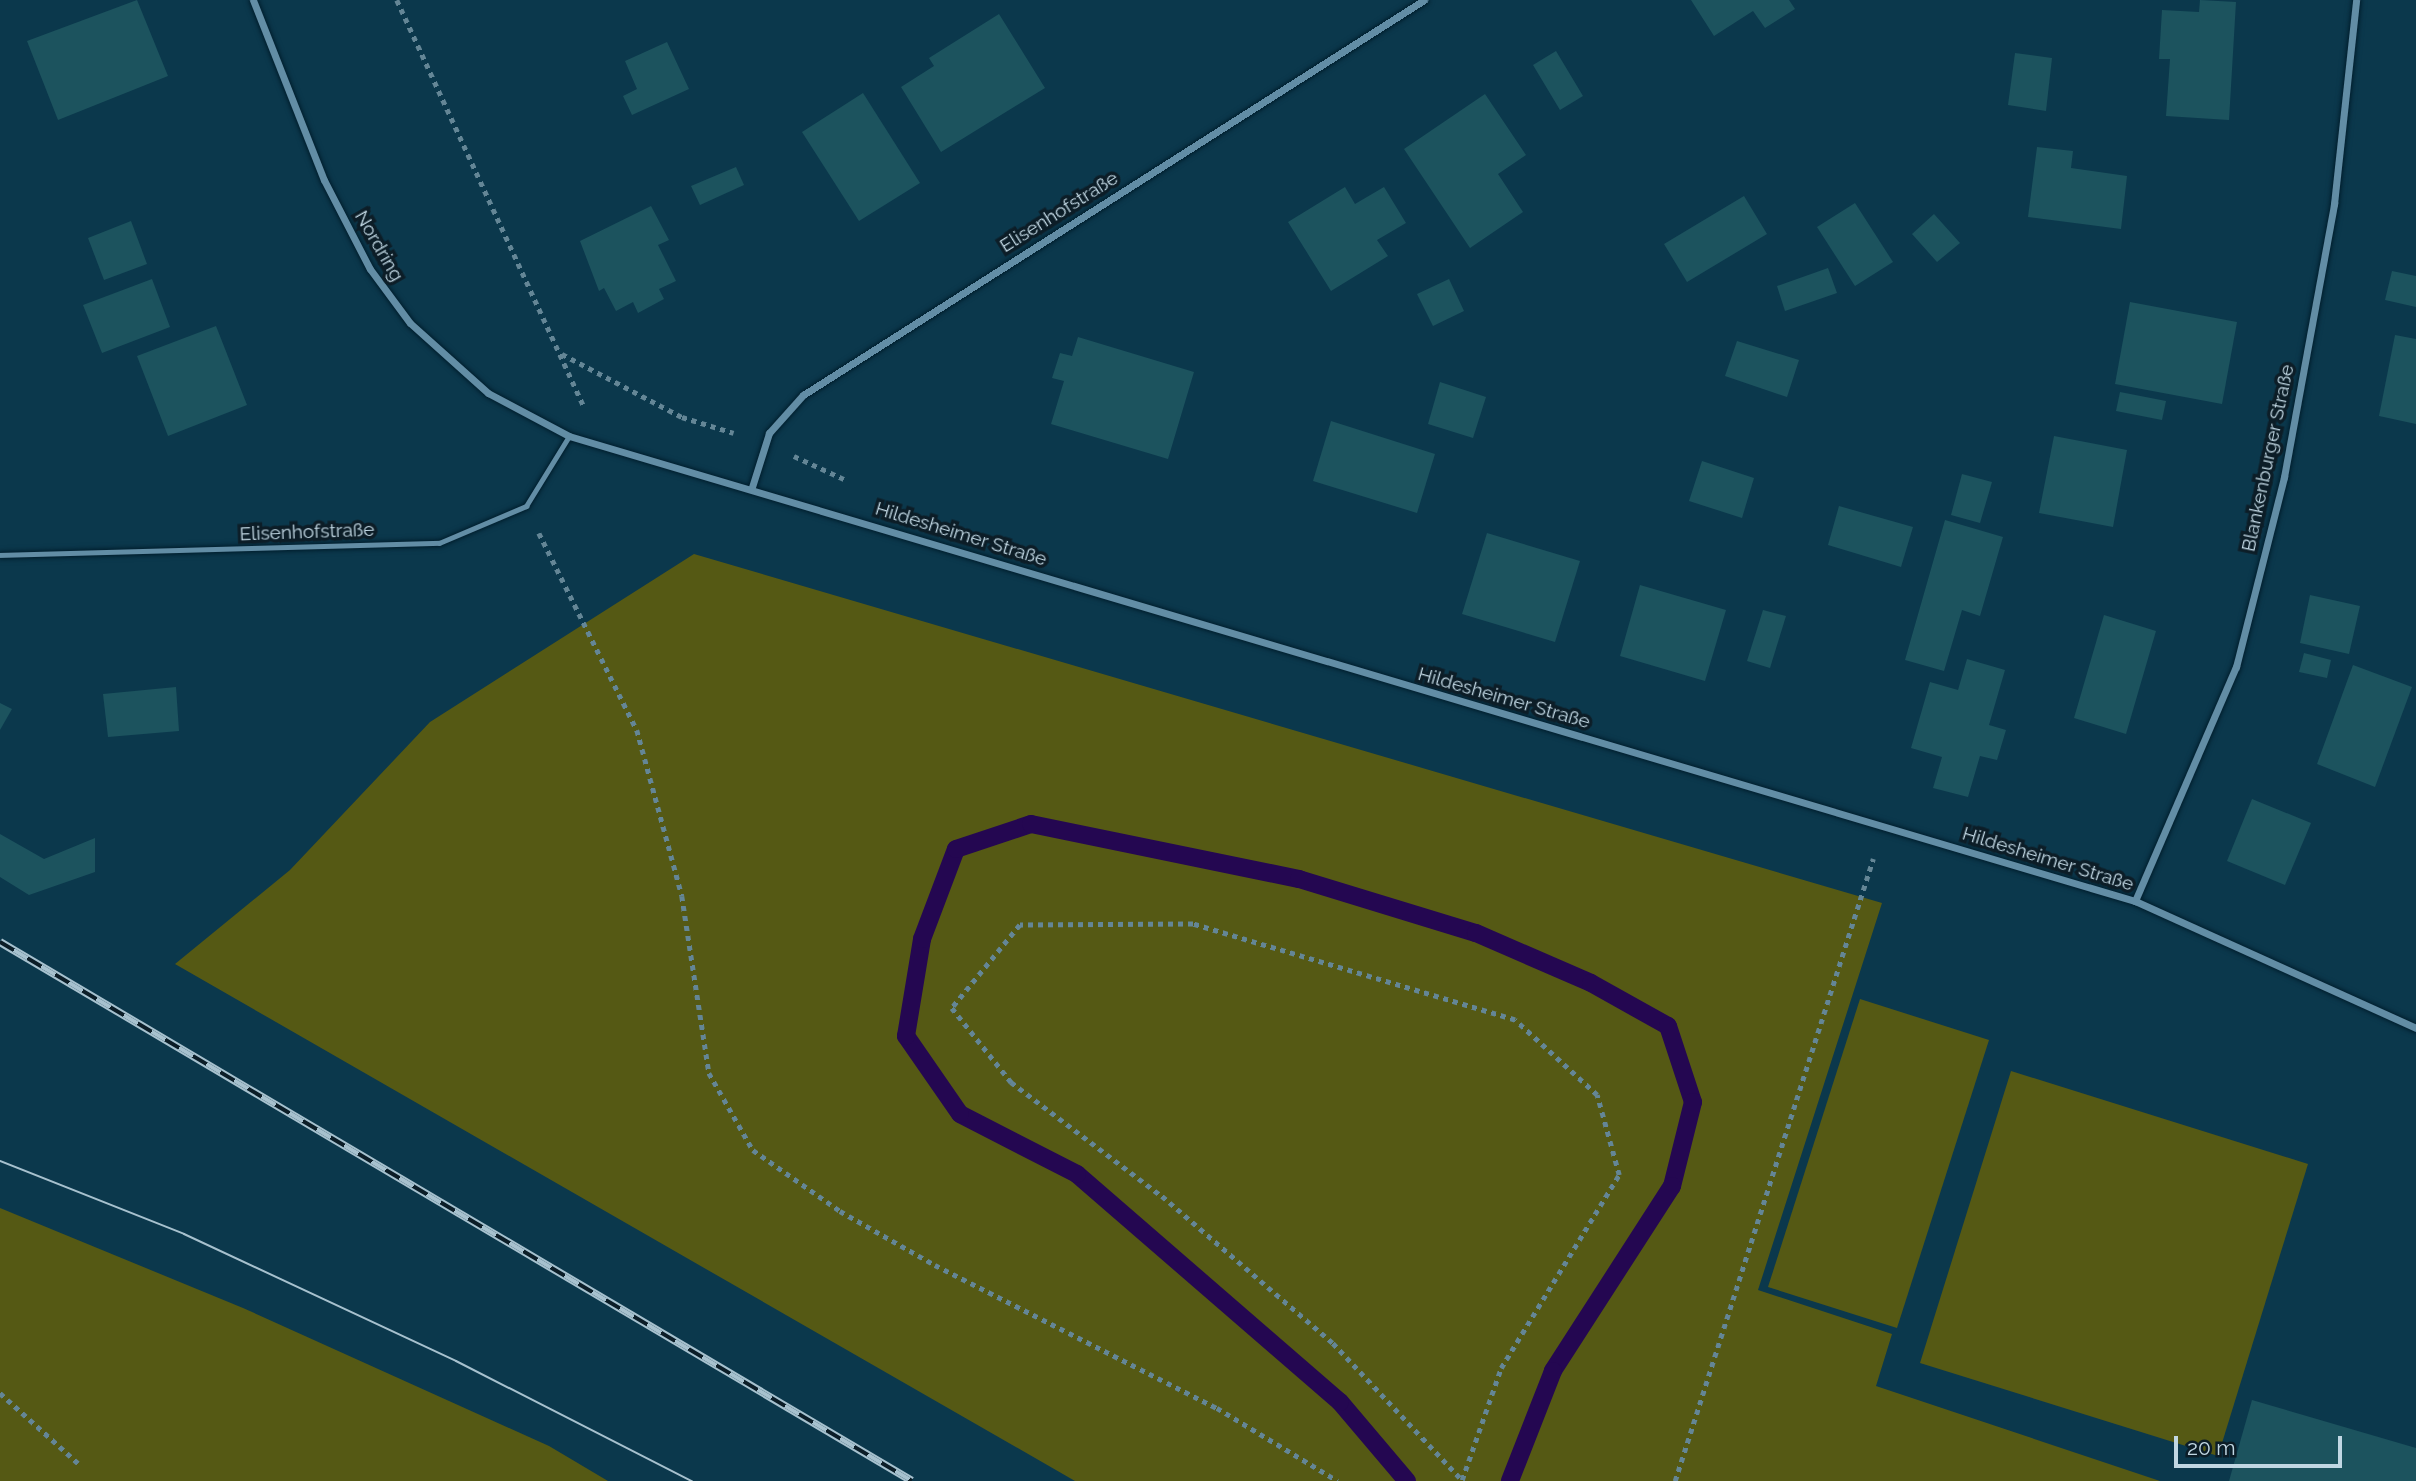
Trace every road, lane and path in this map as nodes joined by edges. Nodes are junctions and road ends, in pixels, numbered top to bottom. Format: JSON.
{"nodes":[{"id":1,"x":253,"y":0,"type":"edge"},
{"id":2,"x":397,"y":0,"type":"edge"},
{"id":3,"x":1424,"y":0,"type":"edge"},
{"id":4,"x":2356,"y":0,"type":"edge"},
{"id":5,"x":569,"y":436,"type":"junction"},
{"id":6,"x":752,"y":487,"type":"junction"},
{"id":7,"x":526,"y":506,"type":"junction"},
{"id":8,"x":0,"y":555,"type":"edge"},
{"id":9,"x":1882,"y":824,"type":"junction"},
{"id":10,"x":2135,"y":901,"type":"junction"},
{"id":11,"x":2416,"y":1028,"type":"edge"},
{"id":12,"x":0,"y":1393,"type":"edge"},
{"id":13,"x":78,"y":1464,"type":"dead end"},
{"id":14,"x":1462,"y":1480,"type":"edge"},
{"id":15,"x":1338,"y":1481,"type":"edge"},
{"id":16,"x":1675,"y":1481,"type":"edge"}],
"edges":[{"from":1,"to":5,"type":"street","name":"Nordring"},
{"from":2,"to":5,"type":"path"},
{"from":3,"to":6,"type":"street","name":"Elisenhofstraße"},
{"from":4,"to":10,"type":"street","name":"Blankenburger Straße"},
{"from":5,"to":6,"type":"street","name":"Hildesheimer Straße"},
{"from":5,"to":7,"type":"lane"},
{"from":6,"to":9,"type":"street","name":"Hildesheimer Straße"},
{"from":7,"to":8,"type":"lane","name":"Elisenhofstraße"},
{"from":7,"to":15,"type":"path"},
{"from":9,"to":10,"type":"street","name":"Hildesheimer Straße"},
{"from":9,"to":16,"type":"path"},
{"from":10,"to":11,"type":"street","name":"Hildesheimer Straße"},
{"from":12,"to":13,"type":"path"},
{"from":14,"to":14,"type":"path"}]}
